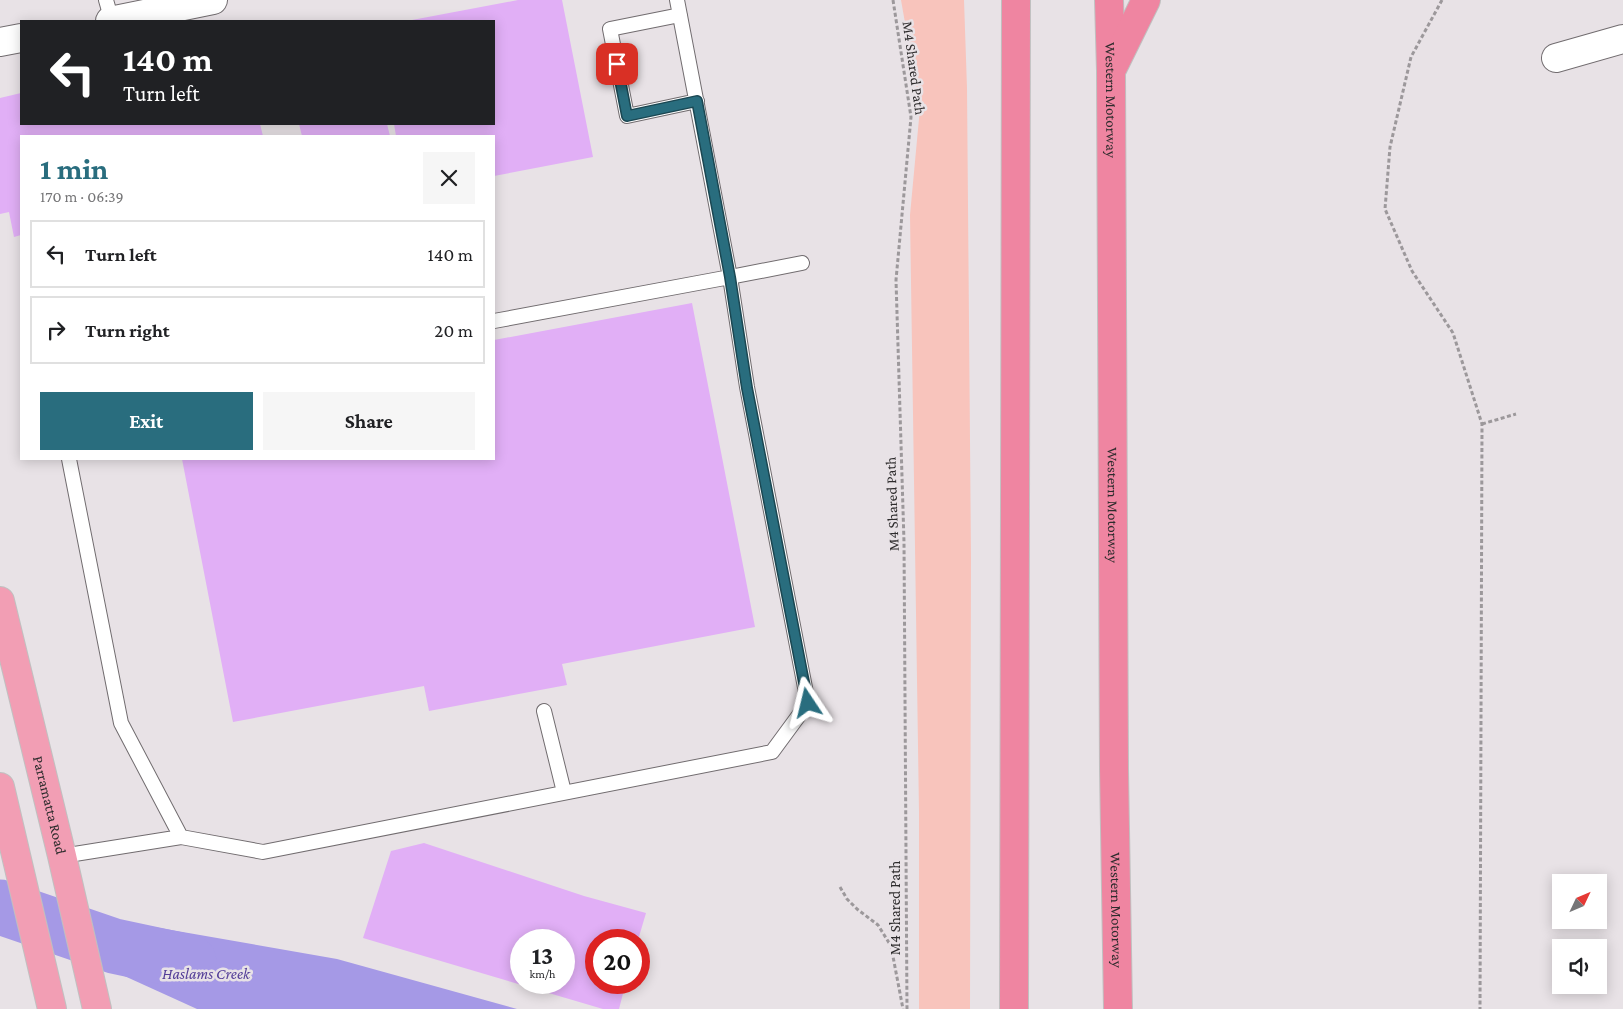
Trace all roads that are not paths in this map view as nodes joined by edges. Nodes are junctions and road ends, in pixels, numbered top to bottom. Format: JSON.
{"nodes":[{"id":1,"x":106,"y":0,"type":"edge"},
{"id":2,"x":213,"y":0,"type":"edge"},
{"id":3,"x":676,"y":0,"type":"edge"},
{"id":4,"x":1016,"y":0,"type":"edge"},
{"id":5,"x":1109,"y":0,"type":"edge"},
{"id":6,"x":1146,"y":0,"type":"edge"},
{"id":7,"x":680,"y":15,"type":"junction"},
{"id":8,"x":111,"y":20,"type":"edge"},
{"id":9,"x":116,"y":20,"type":"edge"},
{"id":10,"x":20,"y":38,"type":"edge"},
{"id":11,"x":1623,"y":39,"type":"edge"},
{"id":12,"x":0,"y":42,"type":"edge"},
{"id":13,"x":1556,"y":58,"type":"dead end"},
{"id":14,"x":1111,"y":70,"type":"junction"},
{"id":15,"x":697,"y":101,"type":"junction"},
{"id":16,"x":802,"y":263,"type":"dead end"},
{"id":17,"x":730,"y":277,"type":"junction"},
{"id":18,"x":495,"y":321,"type":"edge"},
{"id":19,"x":69,"y":460,"type":"edge"},
{"id":20,"x":0,"y":601,"type":"edge"},
{"id":21,"x":544,"y":712,"type":"dead end"},
{"id":22,"x":0,"y":787,"type":"edge"},
{"id":23,"x":564,"y":792,"type":"junction"},
{"id":24,"x":181,"y":838,"type":"junction"},
{"id":25,"x":62,"y":856,"type":"junction"},
{"id":26,"x":52,"y":1009,"type":"edge"},
{"id":27,"x":97,"y":1009,"type":"edge"},
{"id":28,"x":1014,"y":1009,"type":"edge"},
{"id":29,"x":1118,"y":1009,"type":"edge"}],
"edges":[{"from":1,"to":8,"type":"lane"},
{"from":2,"to":9,"type":"street"},
{"from":3,"to":7,"type":"lane"},
{"from":4,"to":28,"type":"highway"},
{"from":5,"to":14,"type":"highway","name":"Western Motorway"},
{"from":6,"to":14,"type":"highway"},
{"from":7,"to":15,"type":"lane"},
{"from":7,"to":15,"type":"lane"},
{"from":10,"to":12,"type":"street"},
{"from":11,"to":13,"type":"street"},
{"from":14,"to":29,"type":"highway","name":"Western Motorway"},
{"from":15,"to":17,"type":"lane"},
{"from":16,"to":17,"type":"lane"},
{"from":17,"to":18,"type":"lane"},
{"from":17,"to":23,"type":"lane"},
{"from":19,"to":24,"type":"lane"},
{"from":20,"to":25,"type":"highway","name":"Parramatta Road"},
{"from":21,"to":23,"type":"lane"},
{"from":22,"to":26,"type":"highway"},
{"from":23,"to":24,"type":"lane"},
{"from":24,"to":25,"type":"lane"},
{"from":25,"to":27,"type":"highway","name":"Parramatta Road"}]}
